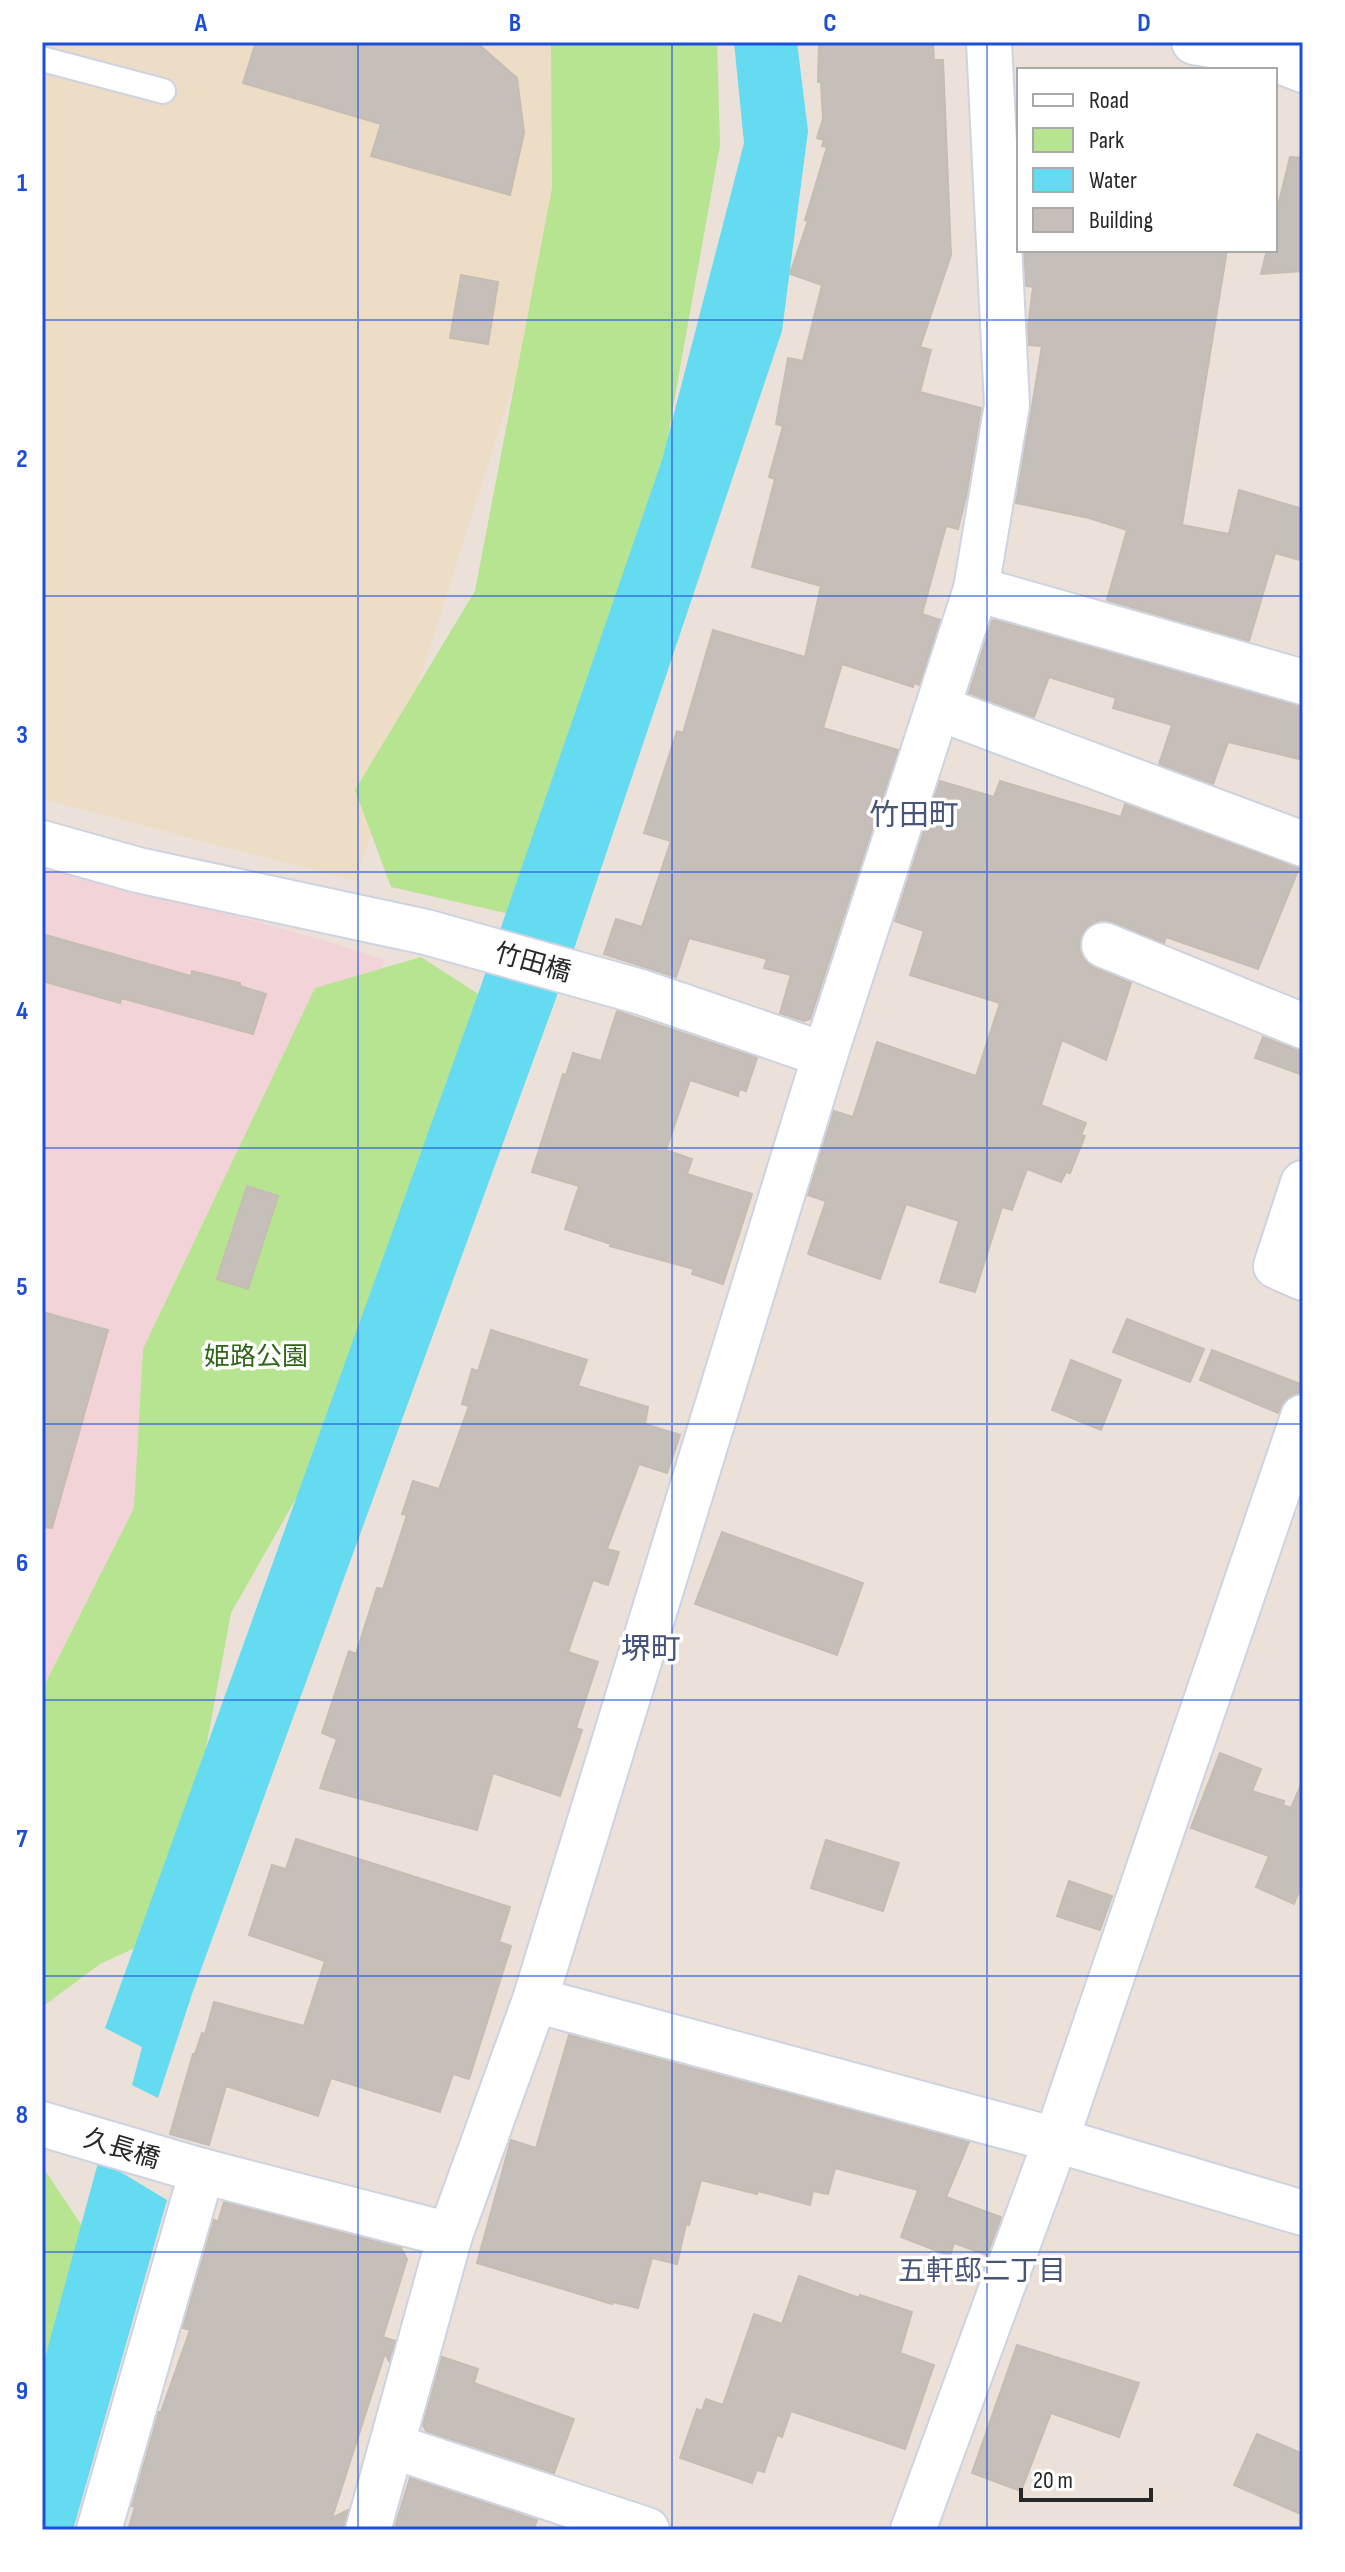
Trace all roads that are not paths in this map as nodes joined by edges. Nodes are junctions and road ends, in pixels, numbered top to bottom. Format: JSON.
{"nodes":[{"id":1,"x":989,"y":42,"type":"edge"},
{"id":2,"x":1194,"y":42,"type":"edge"},
{"id":3,"x":42,"y":59,"type":"edge"},
{"id":4,"x":1303,"y":70,"type":"edge"},
{"id":5,"x":163,"y":91,"type":"dead end"},
{"id":6,"x":976,"y":589,"type":"junction"},
{"id":7,"x":1303,"y":682,"type":"edge"},
{"id":8,"x":938,"y":708,"type":"junction"},
{"id":9,"x":42,"y":843,"type":"edge"},
{"id":10,"x":1303,"y":844,"type":"edge"},
{"id":11,"x":1104,"y":945,"type":"dead end"},
{"id":12,"x":1303,"y":1026,"type":"edge"},
{"id":13,"x":825,"y":1055,"type":"junction"},
{"id":14,"x":1303,"y":1183,"type":"edge"},
{"id":15,"x":1303,"y":1278,"type":"edge"},
{"id":16,"x":1303,"y":1417,"type":"edge"},
{"id":17,"x":535,"y":2000,"type":"junction"},
{"id":18,"x":42,"y":2124,"type":"edge"},
{"id":19,"x":1056,"y":2140,"type":"junction"},
{"id":20,"x":202,"y":2171,"type":"junction"},
{"id":21,"x":1303,"y":2213,"type":"edge"},
{"id":22,"x":450,"y":2235,"type":"junction"},
{"id":23,"x":392,"y":2446,"type":"junction"},
{"id":24,"x":99,"y":2530,"type":"edge"},
{"id":25,"x":368,"y":2530,"type":"edge"},
{"id":26,"x":647,"y":2530,"type":"edge"},
{"id":27,"x":913,"y":2530,"type":"edge"}],
"edges":[{"from":1,"to":6,"type":"street"},
{"from":2,"to":4,"type":"street"},
{"from":3,"to":5,"type":"lane"},
{"from":6,"to":7,"type":"street"},
{"from":6,"to":8,"type":"street"},
{"from":8,"to":10,"type":"street"},
{"from":8,"to":13,"type":"street"},
{"from":9,"to":13,"type":"street","name":"竹田橋"},
{"from":11,"to":12,"type":"street"},
{"from":13,"to":17,"type":"street"},
{"from":14,"to":15,"type":"street"},
{"from":16,"to":19,"type":"street"},
{"from":17,"to":19,"type":"street"},
{"from":17,"to":22,"type":"street"},
{"from":18,"to":20,"type":"street","name":"久長橋"},
{"from":19,"to":21,"type":"street"},
{"from":19,"to":27,"type":"street"},
{"from":20,"to":22,"type":"street","name":"久長橋"},
{"from":20,"to":24,"type":"street"},
{"from":22,"to":23,"type":"street"},
{"from":23,"to":25,"type":"street"},
{"from":23,"to":26,"type":"street"}]}
